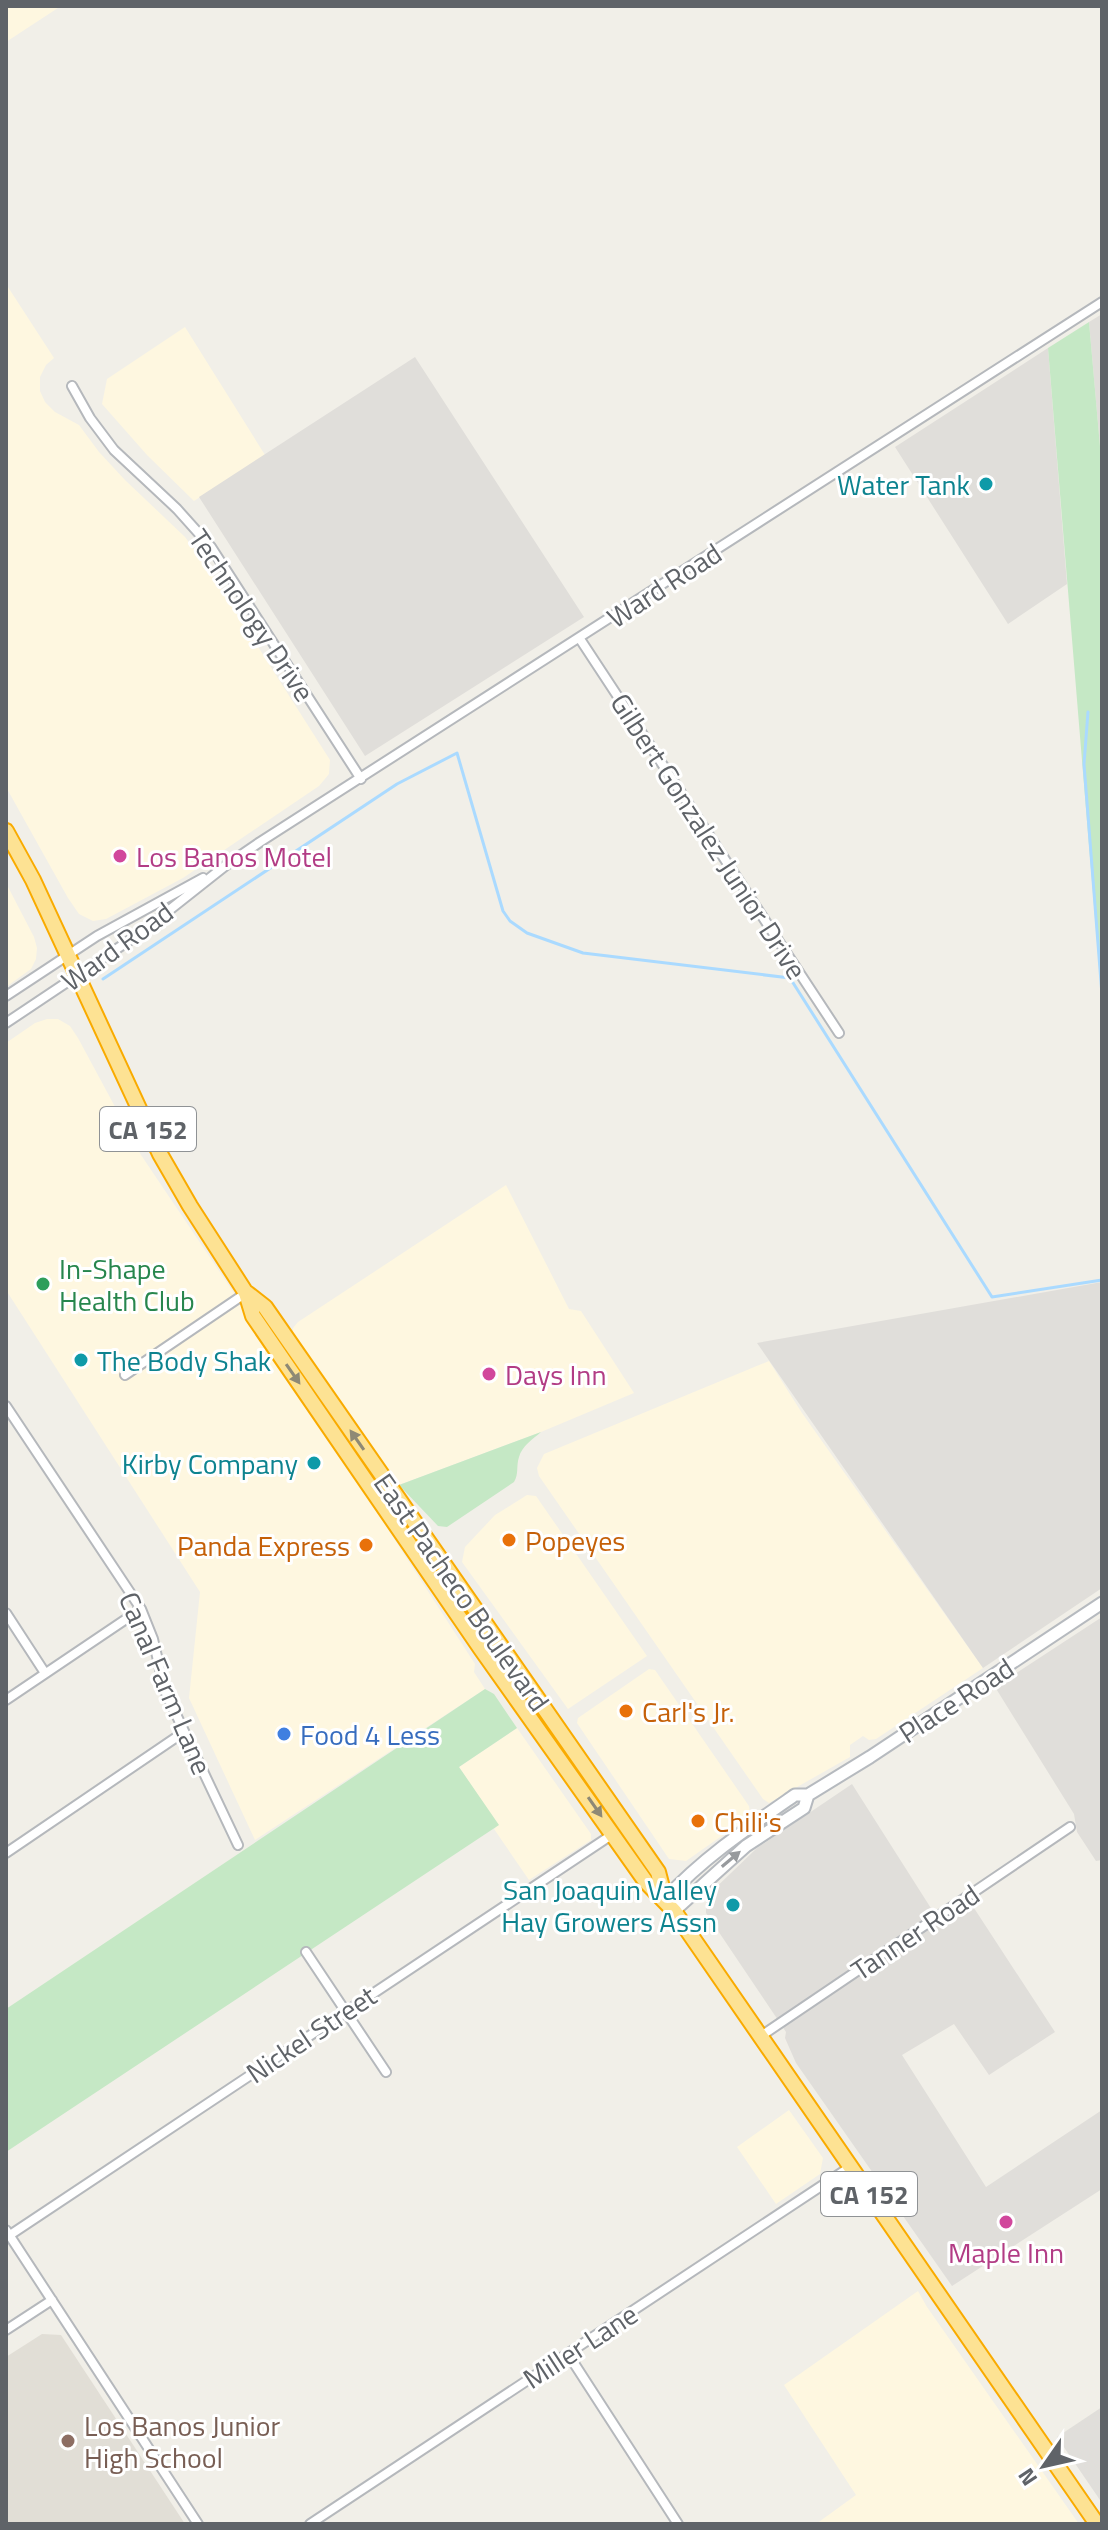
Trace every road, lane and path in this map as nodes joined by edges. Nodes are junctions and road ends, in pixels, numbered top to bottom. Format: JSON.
{"nodes":[{"id":1,"x":1102,"y":302,"type":"edge"},
{"id":2,"x":72,"y":386,"type":"dead end"},
{"id":3,"x":580,"y":639,"type":"junction"},
{"id":4,"x":361,"y":779,"type":"junction"},
{"id":5,"x":6,"y":831,"type":"edge"},
{"id":6,"x":225,"y":866,"type":"junction"},
{"id":7,"x":68,"y":955,"type":"junction"},
{"id":8,"x":77,"y":976,"type":"junction"},
{"id":9,"x":6,"y":996,"type":"edge"},
{"id":10,"x":6,"y":1023,"type":"edge"},
{"id":11,"x":839,"y":1033,"type":"dead end"},
{"id":12,"x":246,"y":1293,"type":"junction"},
{"id":13,"x":125,"y":1375,"type":"dead end"},
{"id":14,"x":6,"y":1406,"type":"edge"},
{"id":15,"x":1102,"y":1603,"type":"edge"},
{"id":16,"x":141,"y":1609,"type":"junction"},
{"id":17,"x":6,"y":1613,"type":"edge"},
{"id":18,"x":45,"y":1673,"type":"junction"},
{"id":19,"x":6,"y":1700,"type":"edge"},
{"id":20,"x":184,"y":1732,"type":"junction"},
{"id":21,"x":808,"y":1795,"type":"junction"},
{"id":22,"x":1070,"y":1827,"type":"dead end"},
{"id":23,"x":613,"y":1834,"type":"junction"},
{"id":24,"x":238,"y":1845,"type":"dead end"},
{"id":25,"x":6,"y":1853,"type":"edge"},
{"id":26,"x":670,"y":1905,"type":"junction"},
{"id":27,"x":306,"y":1952,"type":"dead end"},
{"id":28,"x":345,"y":2012,"type":"junction"},
{"id":29,"x":761,"y":2036,"type":"junction"},
{"id":30,"x":386,"y":2072,"type":"dead end"},
{"id":31,"x":850,"y":2167,"type":"junction"},
{"id":32,"x":8,"y":2232,"type":"edge"},
{"id":33,"x":52,"y":2300,"type":"junction"},
{"id":34,"x":6,"y":2330,"type":"edge"},
{"id":35,"x":568,"y":2354,"type":"junction"},
{"id":36,"x":198,"y":2524,"type":"edge"},
{"id":37,"x":310,"y":2524,"type":"edge"},
{"id":38,"x":678,"y":2524,"type":"edge"},
{"id":39,"x":1097,"y":2524,"type":"edge"}],
"edges":[{"from":1,"to":3,"type":"street","name":"Ward Road"},
{"from":2,"to":4,"type":"street","name":"Technology Drive"},
{"from":3,"to":4,"type":"street","name":"Ward Road"},
{"from":3,"to":11,"type":"street","name":"Gilbert Gonzalez Junior Drive"},
{"from":4,"to":6,"type":"street","name":"Ward Road"},
{"from":5,"to":7,"type":"highway","name":"East Pacheco Boulevard","number":"CA 152"},
{"from":6,"to":7,"type":"street","name":"Ward Road"},
{"from":6,"to":8,"type":"street","name":"Ward Road"},
{"from":7,"to":8,"type":"highway","name":"East Pacheco Boulevard","number":"CA 152"},
{"from":7,"to":9,"type":"street","name":"Ward Road"},
{"from":8,"to":10,"type":"street","name":"Ward Road"},
{"from":8,"to":12,"type":"highway","name":"East Pacheco Boulevard","number":"CA 152"},
{"from":12,"to":13,"type":"street"},
{"from":12,"to":23,"type":"highway","name":"East Pacheco Boulevard","number":"CA 152","one_way":true},
{"from":26,"to":12,"type":"highway","name":"East Pacheco Boulevard","number":"CA 152","one_way":true},
{"from":14,"to":16,"type":"street","name":"Canal Farm Lane"},
{"from":15,"to":21,"type":"street","name":"Place Road"},
{"from":16,"to":18,"type":"street"},
{"from":16,"to":20,"type":"street","name":"Canal Farm Lane"},
{"from":17,"to":18,"type":"street"},
{"from":18,"to":19,"type":"street"},
{"from":20,"to":24,"type":"street","name":"Canal Farm Lane"},
{"from":20,"to":25,"type":"street"},
{"from":26,"to":21,"type":"street","name":"Place Road","one_way":true},
{"from":21,"to":26,"type":"street","name":"Place Road"},
{"from":22,"to":29,"type":"street","name":"Tanner Road"},
{"from":23,"to":26,"type":"highway","name":"East Pacheco Boulevard","number":"CA 152"},
{"from":23,"to":28,"type":"street","name":"Nickel Street"},
{"from":26,"to":29,"type":"highway","name":"East Pacheco Boulevard","number":"CA 152"},
{"from":27,"to":28,"type":"street"},
{"from":28,"to":30,"type":"street"},
{"from":28,"to":32,"type":"street","name":"Nickel Street"},
{"from":29,"to":31,"type":"highway","name":"East Pacheco Boulevard","number":"CA 152"},
{"from":31,"to":35,"type":"street","name":"Miller Lane"},
{"from":31,"to":39,"type":"highway","name":"East Pacheco Boulevard","number":"CA 152"},
{"from":32,"to":33,"type":"street"},
{"from":33,"to":34,"type":"street"},
{"from":33,"to":36,"type":"street"},
{"from":35,"to":37,"type":"street","name":"Miller Lane"},
{"from":35,"to":38,"type":"street"}]}
